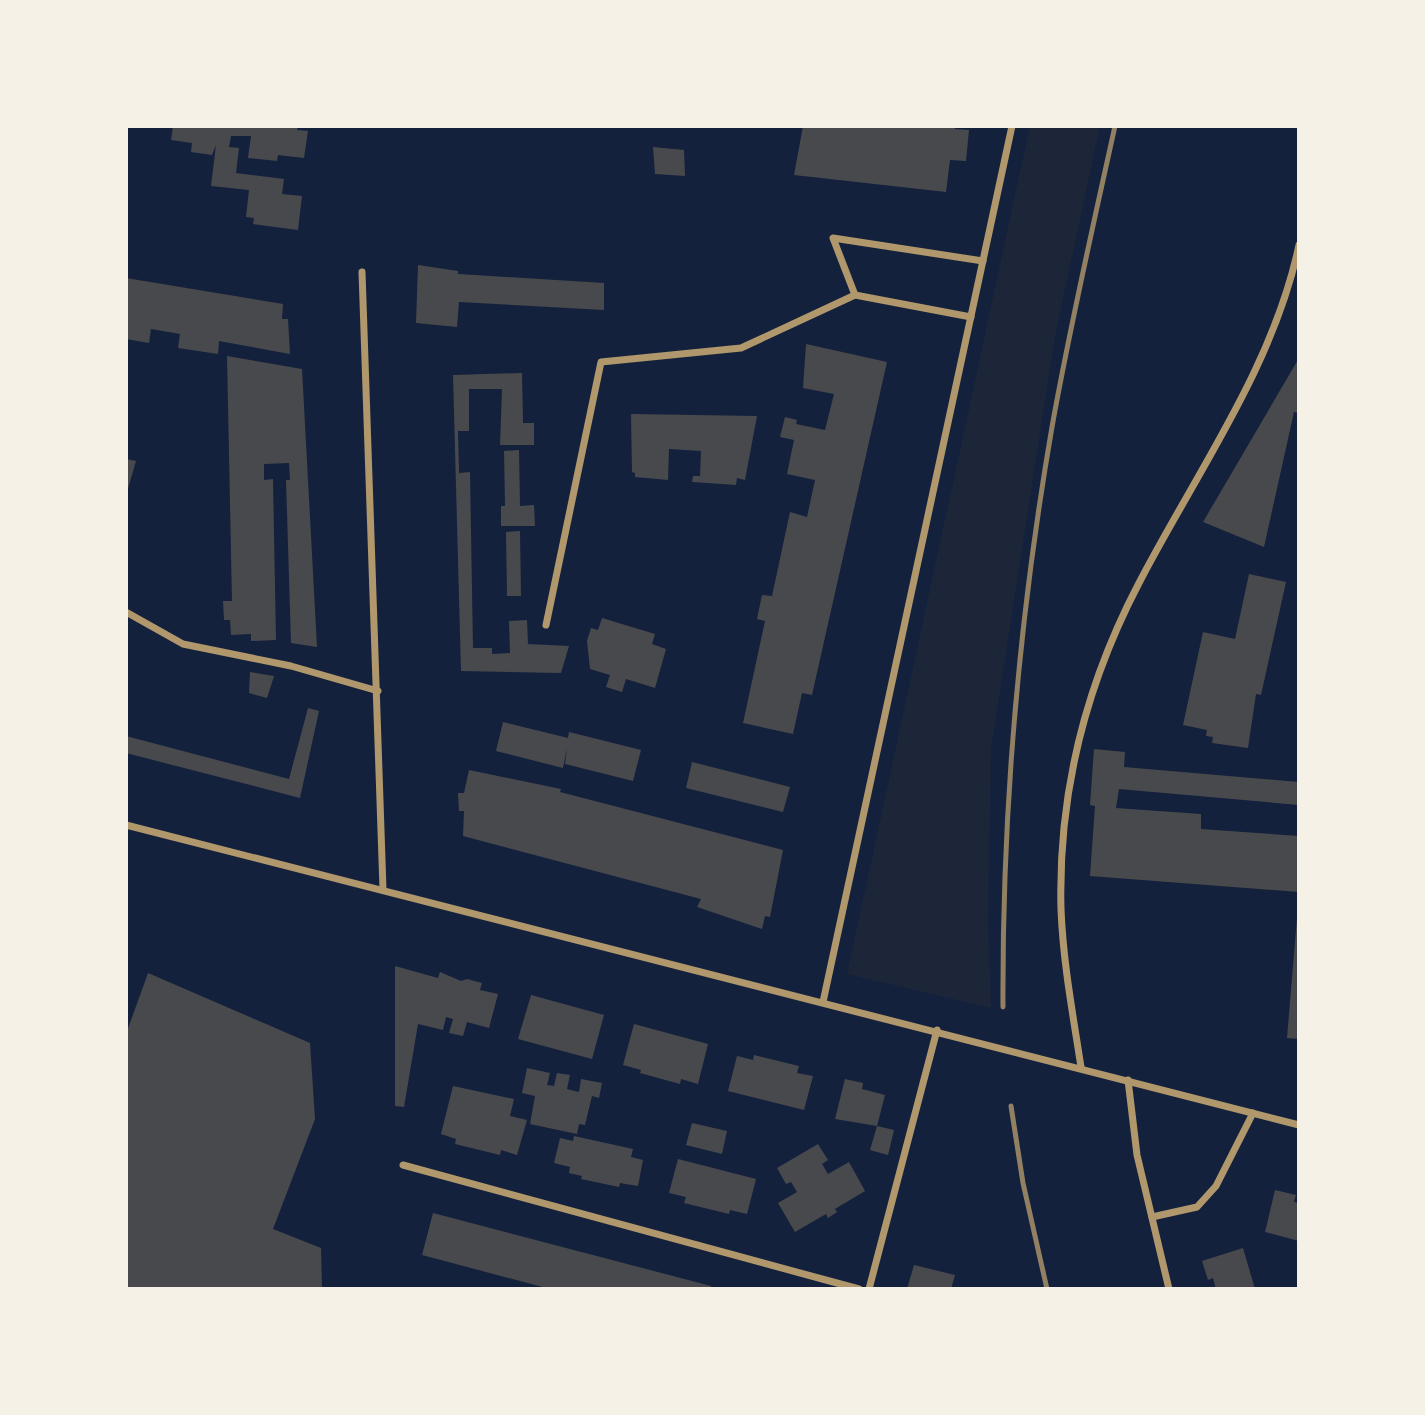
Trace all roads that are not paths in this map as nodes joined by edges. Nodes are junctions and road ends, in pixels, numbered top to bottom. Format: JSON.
{"nodes":[{"id":1,"x":1012,"y":126,"type":"edge"},
{"id":2,"x":1299,"y":244,"type":"edge"},
{"id":3,"x":983,"y":261,"type":"junction"},
{"id":4,"x":362,"y":272,"type":"dead end"},
{"id":5,"x":855,"y":295,"type":"junction"},
{"id":6,"x":971,"y":317,"type":"junction"},
{"id":7,"x":126,"y":612,"type":"edge"},
{"id":8,"x":546,"y":625,"type":"dead end"},
{"id":9,"x":378,"y":691,"type":"junction"},
{"id":10,"x":126,"y":825,"type":"edge"},
{"id":11,"x":383,"y":889,"type":"junction"},
{"id":12,"x":823,"y":1002,"type":"junction"},
{"id":13,"x":937,"y":1030,"type":"junction"},
{"id":14,"x":1081,"y":1067,"type":"junction"},
{"id":15,"x":1128,"y":1080,"type":"junction"},
{"id":16,"x":1253,"y":1113,"type":"junction"},
{"id":17,"x":1299,"y":1125,"type":"edge"},
{"id":18,"x":403,"y":1165,"type":"dead end"},
{"id":19,"x":1152,"y":1217,"type":"junction"},
{"id":20,"x":859,"y":1289,"type":"edge"},
{"id":21,"x":869,"y":1289,"type":"edge"},
{"id":22,"x":1169,"y":1289,"type":"edge"}],
"edges":[{"from":1,"to":3,"type":"street"},
{"from":2,"to":14,"type":"street"},
{"from":3,"to":5,"type":"street"},
{"from":3,"to":6,"type":"street"},
{"from":4,"to":9,"type":"street"},
{"from":5,"to":6,"type":"street"},
{"from":5,"to":8,"type":"street"},
{"from":6,"to":12,"type":"street"},
{"from":7,"to":9,"type":"street"},
{"from":9,"to":11,"type":"street"},
{"from":10,"to":11,"type":"street"},
{"from":11,"to":12,"type":"street"},
{"from":12,"to":13,"type":"street"},
{"from":13,"to":14,"type":"street"},
{"from":13,"to":21,"type":"street"},
{"from":14,"to":15,"type":"street"},
{"from":15,"to":16,"type":"street"},
{"from":15,"to":19,"type":"street"},
{"from":16,"to":17,"type":"street"},
{"from":16,"to":19,"type":"street"},
{"from":18,"to":20,"type":"street"},
{"from":19,"to":22,"type":"street"}]}
